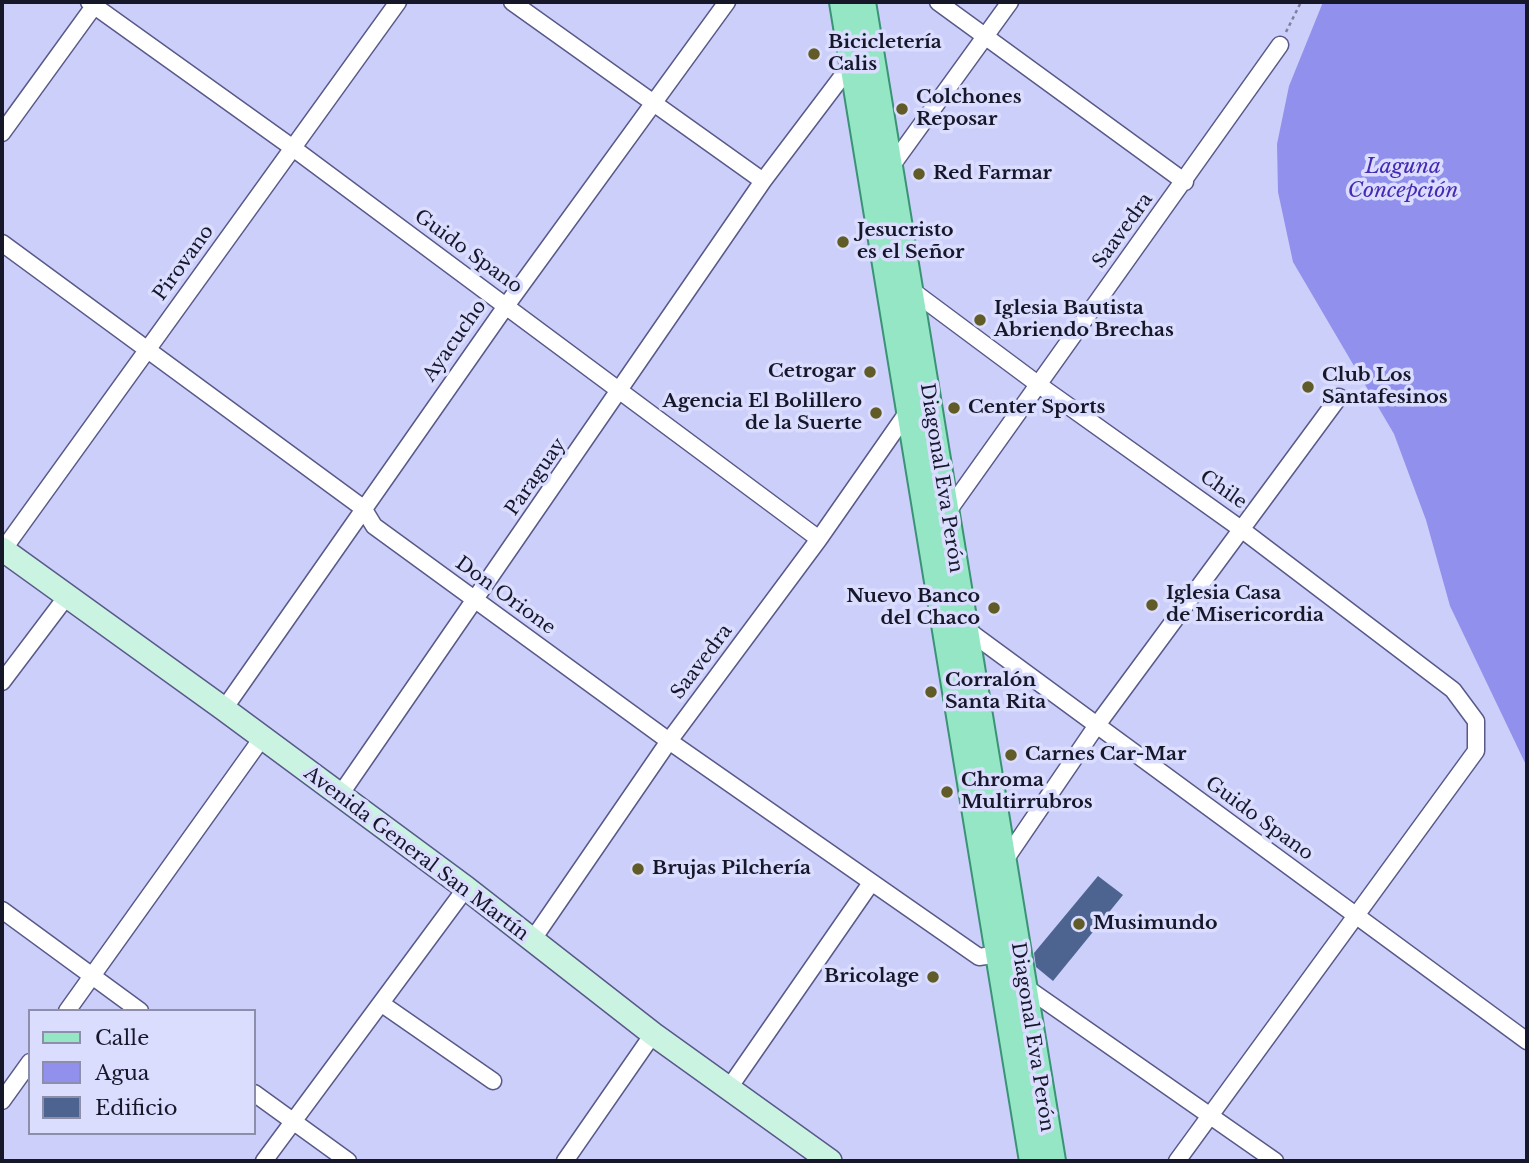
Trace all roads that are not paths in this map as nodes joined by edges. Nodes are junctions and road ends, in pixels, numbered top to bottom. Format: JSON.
{"nodes":[{"id":1,"x":398,"y":2,"type":"edge"},
{"id":2,"x":512,"y":2,"type":"edge"},
{"id":3,"x":727,"y":2,"type":"edge"},
{"id":4,"x":843,"y":2,"type":"edge"},
{"id":5,"x":862,"y":2,"type":"edge"},
{"id":6,"x":938,"y":2,"type":"edge"},
{"id":7,"x":1010,"y":2,"type":"edge"},
{"id":8,"x":93,"y":3,"type":"edge"},
{"id":9,"x":985,"y":37,"type":"junction"},
{"id":10,"x":1280,"y":44,"type":"road end"},
{"id":11,"x":853,"y":62,"type":"junction"},
{"id":12,"x":653,"y":105,"type":"junction"},
{"id":13,"x":2,"y":133,"type":"edge"},
{"id":14,"x":293,"y":148,"type":"junction"},
{"id":15,"x":890,"y":168,"type":"junction"},
{"id":16,"x":763,"y":181,"type":"junction"},
{"id":17,"x":1185,"y":182,"type":"junction"},
{"id":18,"x":2,"y":243,"type":"edge"},
{"id":19,"x":910,"y":289,"type":"junction"},
{"id":20,"x":506,"y":306,"type":"junction"},
{"id":21,"x":148,"y":349,"type":"junction"},
{"id":22,"x":1039,"y":385,"type":"junction"},
{"id":23,"x":621,"y":391,"type":"junction"},
{"id":24,"x":1339,"y":397,"type":"dead end"},
{"id":25,"x":909,"y":410,"type":"junction"},
{"id":26,"x":363,"y":508,"type":"junction"},
{"id":27,"x":946,"y":514,"type":"junction"},
{"id":28,"x":1241,"y":528,"type":"junction"},
{"id":29,"x":819,"y":539,"type":"junction"},
{"id":30,"x":3,"y":549,"type":"edge"},
{"id":31,"x":67,"y":596,"type":"junction"},
{"id":32,"x":476,"y":601,"type":"junction"},
{"id":33,"x":966,"y":629,"type":"junction"},
{"id":34,"x":2,"y":682,"type":"edge"},
{"id":35,"x":224,"y":709,"type":"junction"},
{"id":36,"x":1097,"y":725,"type":"junction"},
{"id":37,"x":262,"y":738,"type":"junction"},
{"id":38,"x":669,"y":741,"type":"junction"},
{"id":39,"x":340,"y":795,"type":"junction"},
{"id":40,"x":1003,"y":863,"type":"junction"},
{"id":41,"x":871,"y":883,"type":"junction"},
{"id":42,"x":466,"y":888,"type":"junction"},
{"id":43,"x":2,"y":910,"type":"edge"},
{"id":44,"x":1357,"y":918,"type":"junction"},
{"id":45,"x":531,"y":942,"type":"junction"},
{"id":46,"x":999,"y":954,"type":"junction"},
{"id":47,"x":92,"y":976,"type":"junction"},
{"id":48,"x":1024,"y":986,"type":"junction"},
{"id":49,"x":382,"y":1004,"type":"junction"},
{"id":50,"x":68,"y":1009,"type":"edge"},
{"id":51,"x":137,"y":1009,"type":"edge"},
{"id":52,"x":653,"y":1034,"type":"junction"},
{"id":53,"x":1527,"y":1041,"type":"edge"},
{"id":54,"x":28,"y":1065,"type":"edge"},
{"id":55,"x":493,"y":1082,"type":"dead end"},
{"id":56,"x":729,"y":1088,"type":"junction"},
{"id":57,"x":256,"y":1094,"type":"edge"},
{"id":58,"x":2,"y":1101,"type":"edge"},
{"id":59,"x":1210,"y":1115,"type":"junction"},
{"id":60,"x":293,"y":1122,"type":"junction"},
{"id":61,"x":264,"y":1161,"type":"edge"},
{"id":62,"x":348,"y":1161,"type":"edge"},
{"id":63,"x":565,"y":1161,"type":"edge"},
{"id":64,"x":830,"y":1161,"type":"edge"},
{"id":65,"x":1033,"y":1161,"type":"edge"},
{"id":66,"x":1052,"y":1161,"type":"edge"},
{"id":67,"x":1177,"y":1161,"type":"edge"},
{"id":68,"x":1275,"y":1161,"type":"edge"}],
"edges":[{"from":1,"to":14,"type":"street","name":"Pirovano"},
{"from":2,"to":12,"type":"street"},
{"from":3,"to":12,"type":"street","name":"Ayacucho"},
{"from":4,"to":11,"type":"main road","name":"Diagonal Eva Perón"},
{"from":5,"to":15,"type":"main road","name":"Diagonal Eva Perón"},
{"from":6,"to":9,"type":"street"},
{"from":7,"to":9,"type":"street"},
{"from":8,"to":13,"type":"street"},
{"from":8,"to":14,"type":"street","name":"Guido Spano"},
{"from":9,"to":15,"type":"street"},
{"from":9,"to":17,"type":"street"},
{"from":10,"to":17,"type":"street","name":"Saavedra"},
{"from":11,"to":16,"type":"street","name":"Paraguay"},
{"from":11,"to":25,"type":"main road","name":"Diagonal Eva Perón"},
{"from":12,"to":16,"type":"street"},
{"from":12,"to":20,"type":"street","name":"Ayacucho"},
{"from":14,"to":20,"type":"street","name":"Guido Spano"},
{"from":14,"to":21,"type":"street","name":"Pirovano"},
{"from":15,"to":19,"type":"main road","name":"Diagonal Eva Perón"},
{"from":16,"to":23,"type":"street","name":"Paraguay"},
{"from":17,"to":22,"type":"street","name":"Saavedra"},
{"from":18,"to":21,"type":"street","name":"Don Orione"},
{"from":19,"to":22,"type":"street","name":"Chile"},
{"from":19,"to":27,"type":"main road","name":"Diagonal Eva Perón"},
{"from":20,"to":23,"type":"street","name":"Guido Spano"},
{"from":20,"to":26,"type":"street","name":"Ayacucho"},
{"from":21,"to":26,"type":"street","name":"Don Orione"},
{"from":21,"to":30,"type":"street","name":"Pirovano"},
{"from":22,"to":27,"type":"street","name":"Saavedra"},
{"from":22,"to":28,"type":"street","name":"Chile"},
{"from":23,"to":29,"type":"street","name":"Guido Spano"},
{"from":23,"to":32,"type":"street","name":"Paraguay"},
{"from":24,"to":28,"type":"street"},
{"from":25,"to":29,"type":"street","name":"Saavedra"},
{"from":25,"to":46,"type":"main road","name":"Diagonal Eva Perón"},
{"from":26,"to":32,"type":"street","name":"Don Orione"},
{"from":26,"to":35,"type":"street","name":"Ayacucho"},
{"from":27,"to":33,"type":"main road","name":"Diagonal Eva Perón"},
{"from":28,"to":36,"type":"street"},
{"from":28,"to":44,"type":"street","name":"Chile"},
{"from":29,"to":38,"type":"street","name":"Saavedra"},
{"from":30,"to":31,"type":"street","name":"Avenida General San Martín"},
{"from":31,"to":34,"type":"street"},
{"from":31,"to":35,"type":"street","name":"Avenida General San Martín"},
{"from":32,"to":38,"type":"street","name":"Don Orione"},
{"from":32,"to":39,"type":"street","name":"Paraguay"},
{"from":33,"to":36,"type":"street","name":"Guido Spano"},
{"from":33,"to":40,"type":"main road","name":"Diagonal Eva Perón"},
{"from":35,"to":37,"type":"street","name":"Avenida General San Martín"},
{"from":36,"to":40,"type":"street"},
{"from":36,"to":44,"type":"street","name":"Guido Spano"},
{"from":37,"to":39,"type":"street","name":"Avenida General San Martín"},
{"from":37,"to":47,"type":"street"},
{"from":38,"to":41,"type":"street","name":"Don Orione"},
{"from":38,"to":45,"type":"street","name":"Saavedra"},
{"from":39,"to":42,"type":"street","name":"Avenida General San Martín"},
{"from":40,"to":48,"type":"main road","name":"Diagonal Eva Perón"},
{"from":41,"to":46,"type":"street","name":"Don Orione"},
{"from":41,"to":56,"type":"street"},
{"from":42,"to":45,"type":"street","name":"Avenida General San Martín"},
{"from":42,"to":49,"type":"street"},
{"from":43,"to":47,"type":"street"},
{"from":44,"to":53,"type":"street","name":"Guido Spano"},
{"from":44,"to":59,"type":"street"},
{"from":45,"to":52,"type":"street","name":"Avenida General San Martín"},
{"from":46,"to":65,"type":"main road","name":"Diagonal Eva Perón"},
{"from":47,"to":50,"type":"street"},
{"from":47,"to":51,"type":"street"},
{"from":48,"to":59,"type":"street"},
{"from":48,"to":66,"type":"main road","name":"Diagonal Eva Perón"},
{"from":49,"to":55,"type":"street"},
{"from":49,"to":60,"type":"street"},
{"from":52,"to":56,"type":"street","name":"Avenida General San Martín"},
{"from":52,"to":63,"type":"street"},
{"from":54,"to":58,"type":"street"},
{"from":56,"to":64,"type":"street","name":"Avenida General San Martín"},
{"from":57,"to":60,"type":"street"},
{"from":59,"to":67,"type":"street"},
{"from":59,"to":68,"type":"street"},
{"from":60,"to":61,"type":"street"},
{"from":60,"to":62,"type":"street"}]}
